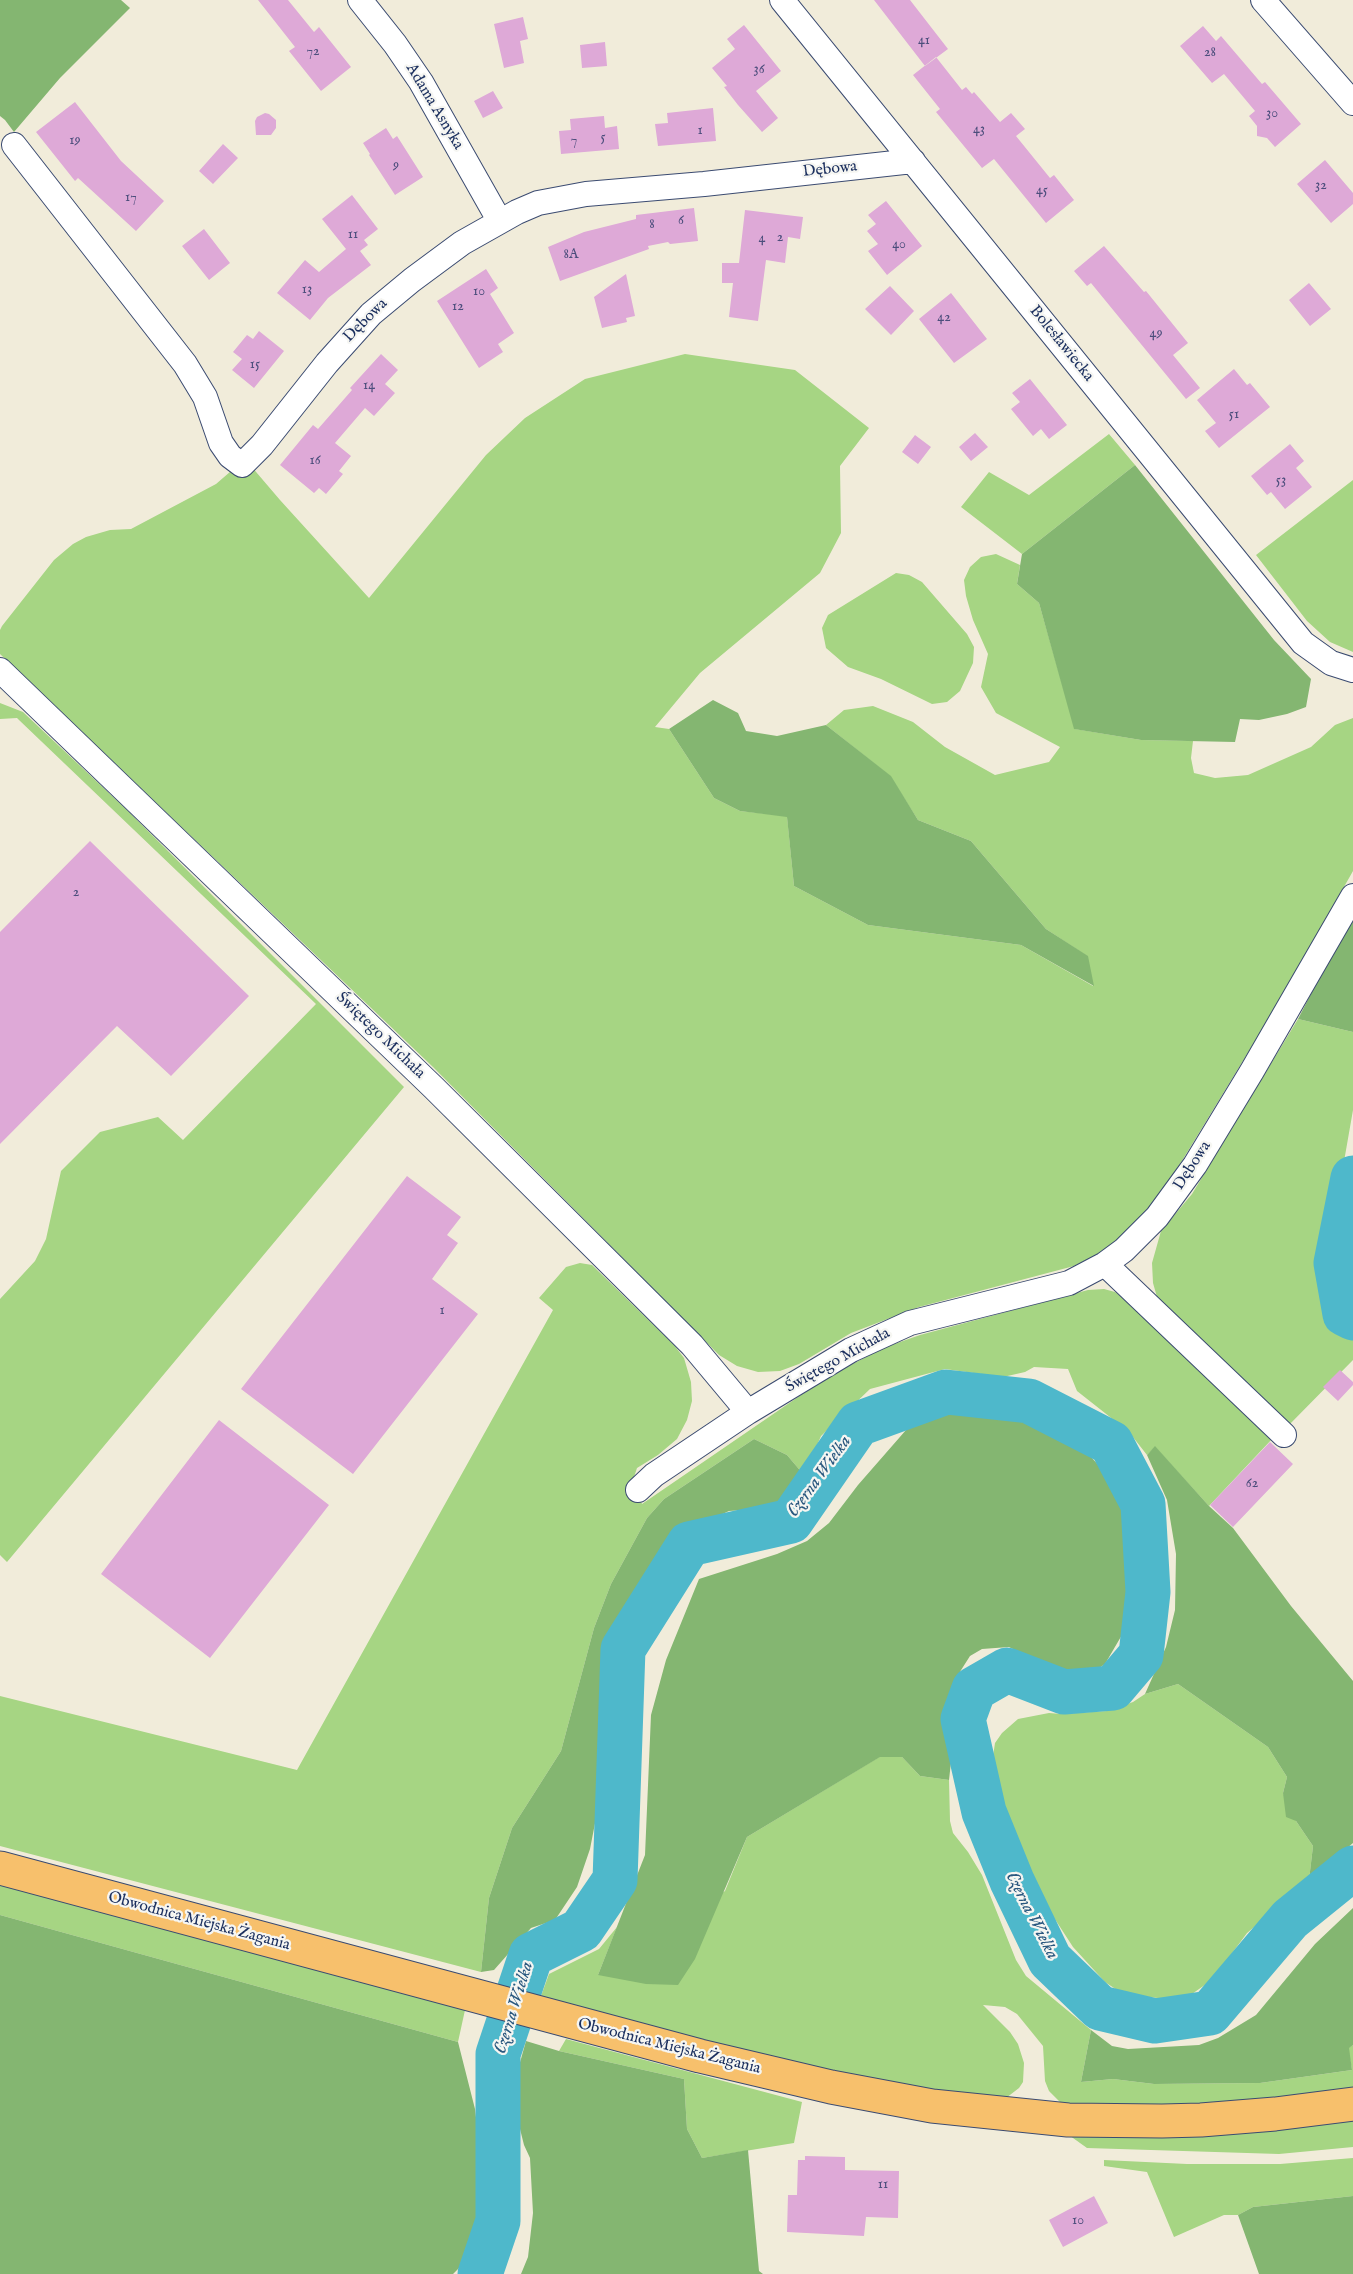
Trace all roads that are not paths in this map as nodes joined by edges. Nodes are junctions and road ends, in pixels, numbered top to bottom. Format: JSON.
{"nodes":[{"id":1,"x":360,"y":0,"type":"edge"},
{"id":2,"x":782,"y":0,"type":"edge"},
{"id":3,"x":1263,"y":0,"type":"edge"},
{"id":4,"x":1353,"y":103,"type":"edge"},
{"id":5,"x":14,"y":145,"type":"dead end"},
{"id":6,"x":913,"y":160,"type":"junction"},
{"id":7,"x":499,"y":220,"type":"junction"},
{"id":8,"x":0,"y":670,"type":"edge"},
{"id":9,"x":1353,"y":670,"type":"edge"},
{"id":10,"x":1353,"y":896,"type":"edge"},
{"id":11,"x":1105,"y":1264,"type":"junction"},
{"id":12,"x":932,"y":1318,"type":"joint"},
{"id":13,"x":748,"y":1412,"type":"junction"},
{"id":14,"x":1284,"y":1435,"type":"dead end"},
{"id":15,"x":638,"y":1490,"type":"dead end"},
{"id":16,"x":0,"y":1868,"type":"edge"},
{"id":17,"x":1353,"y":2104,"type":"edge"}],
"edges":[{"from":1,"to":7,"type":"street","name":"Adama Asnyka"},
{"from":2,"to":6,"type":"street","name":"Bolesławiecka"},
{"from":3,"to":4,"type":"street"},
{"from":5,"to":7,"type":"street","name":"Dębowa"},
{"from":6,"to":7,"type":"street","name":"Dębowa"},
{"from":6,"to":9,"type":"street","name":"Bolesławiecka"},
{"from":8,"to":13,"type":"street","name":"Świętego Michała"},
{"from":10,"to":11,"type":"street","name":"Dębowa"},
{"from":11,"to":12,"type":"street","name":"Dębowa"},
{"from":11,"to":14,"type":"street"},
{"from":12,"to":13,"type":"street","name":"Świętego Michała"},
{"from":13,"to":15,"type":"street","name":"Świętego Michała"},
{"from":16,"to":17,"type":"main road","name":"Obwodnica Miejska Żagania"}]}
